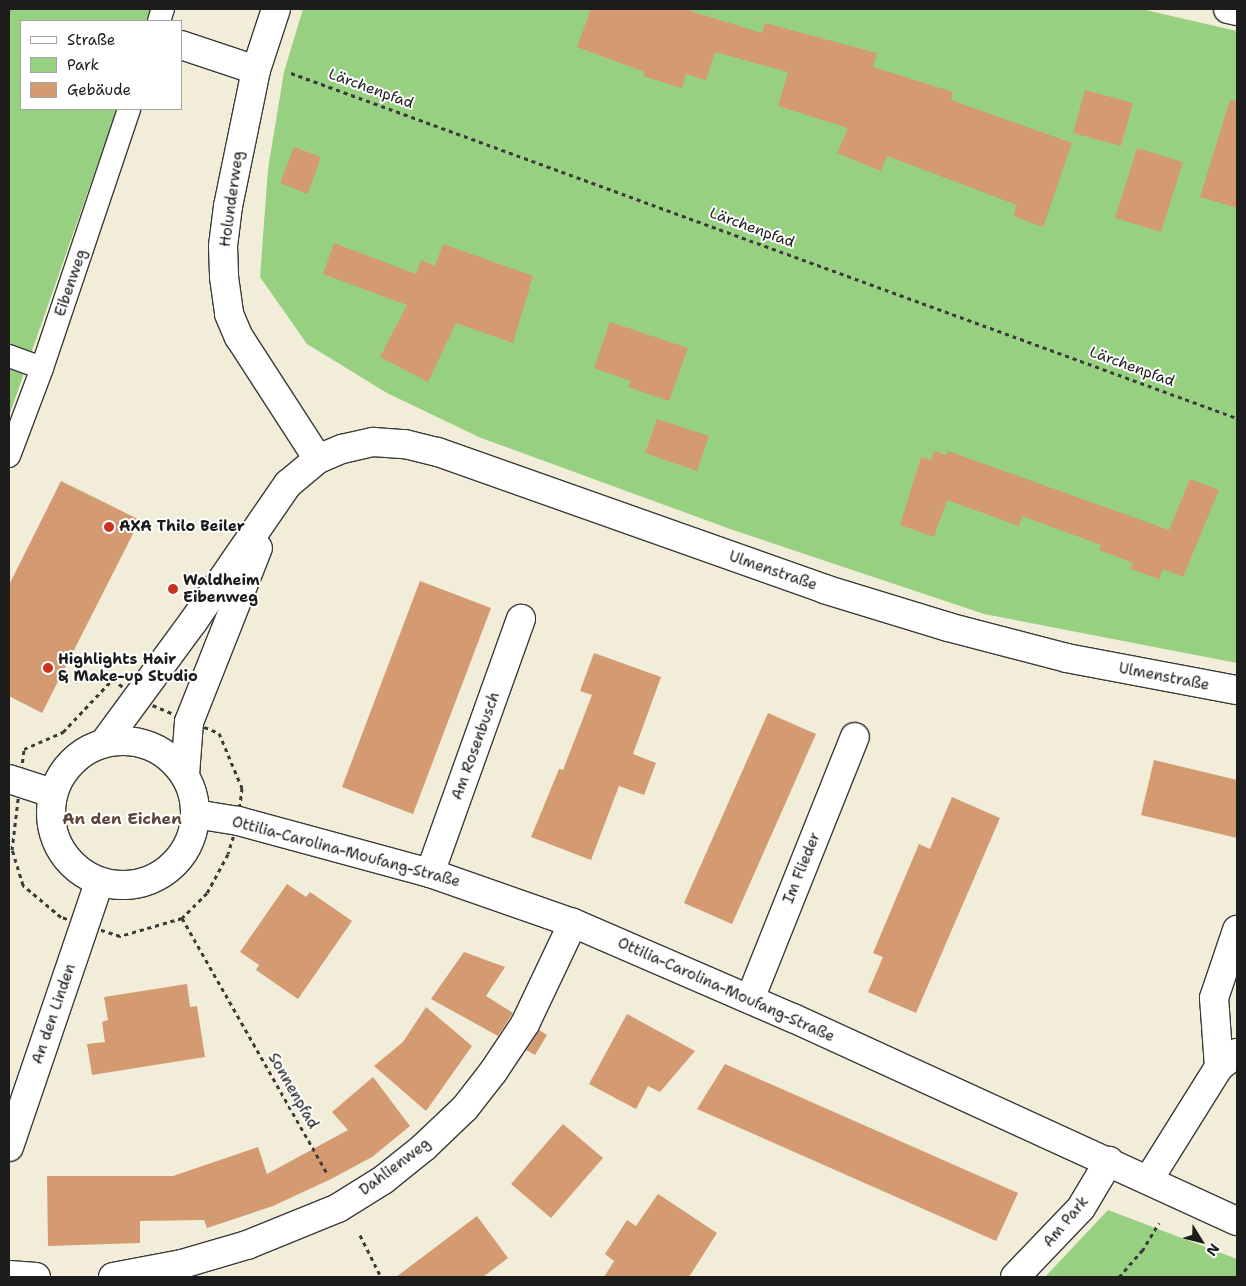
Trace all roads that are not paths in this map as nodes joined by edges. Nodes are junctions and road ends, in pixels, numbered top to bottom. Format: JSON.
{"nodes":[{"id":1,"x":276,"y":9,"type":"edge"},
{"id":2,"x":1228,"y":9,"type":"edge"},
{"id":3,"x":1237,"y":11,"type":"edge"},
{"id":4,"x":182,"y":45,"type":"edge"},
{"id":5,"x":256,"y":70,"type":"junction"},
{"id":6,"x":129,"y":110,"type":"edge"},
{"id":7,"x":9,"y":356,"type":"edge"},
{"id":8,"x":42,"y":368,"type":"junction"},
{"id":9,"x":9,"y":456,"type":"edge"},
{"id":10,"x":318,"y":459,"type":"junction"},
{"id":11,"x":288,"y":484,"type":"junction"},
{"id":12,"x":521,"y":619,"type":"dead end"},
{"id":13,"x":1237,"y":690,"type":"edge"},
{"id":14,"x":855,"y":736,"type":"dead end"},
{"id":15,"x":104,"y":743,"type":"junction"},
{"id":16,"x":185,"y":775,"type":"junction"},
{"id":17,"x":14,"y":780,"type":"edge"},
{"id":18,"x":52,"y":794,"type":"junction"},
{"id":19,"x":195,"y":814,"type":"junction"},
{"id":20,"x":430,"y":873,"type":"junction"},
{"id":21,"x":99,"y":882,"type":"junction"},
{"id":22,"x":573,"y":923,"type":"junction"},
{"id":23,"x":1237,"y":930,"type":"edge"},
{"id":24,"x":750,"y":999,"type":"junction"},
{"id":25,"x":1228,"y":1060,"type":"edge"},
{"id":26,"x":9,"y":1147,"type":"edge"},
{"id":27,"x":1109,"y":1161,"type":"junction"},
{"id":28,"x":1149,"y":1179,"type":"junction"},
{"id":29,"x":1237,"y":1221,"type":"edge"},
{"id":30,"x":9,"y":1275,"type":"edge"},
{"id":31,"x":36,"y":1277,"type":"edge"},
{"id":32,"x":113,"y":1277,"type":"edge"},
{"id":33,"x":1015,"y":1277,"type":"edge"}],
"edges":[{"from":1,"to":5,"type":"street","name":"Holunderweg"},
{"from":2,"to":3,"type":"street"},
{"from":4,"to":5,"type":"street"},
{"from":5,"to":10,"type":"street","name":"Holunderweg"},
{"from":6,"to":8,"type":"lane","name":"Eibenweg"},
{"from":7,"to":8,"type":"lane"},
{"from":8,"to":9,"type":"lane","name":"Eibenweg"},
{"from":10,"to":11,"type":"street","name":"Ulmenstraße"},
{"from":10,"to":13,"type":"street","name":"Ulmenstraße"},
{"from":11,"to":15,"type":"street"},
{"from":11,"to":16,"type":"street"},
{"from":12,"to":20,"type":"street","name":"Am Rosenbusch"},
{"from":14,"to":24,"type":"street","name":"Im Flieder"},
{"from":15,"to":16,"type":"street"},
{"from":15,"to":18,"type":"street"},
{"from":16,"to":19,"type":"street"},
{"from":17,"to":18,"type":"street"},
{"from":18,"to":21,"type":"street"},
{"from":19,"to":20,"type":"street","name":"Ottilia-Carolina-Moufang-Straße"},
{"from":19,"to":21,"type":"street"},
{"from":20,"to":22,"type":"street","name":"Ottilia-Carolina-Moufang-Straße"},
{"from":21,"to":26,"type":"street","name":"An den Linden"},
{"from":22,"to":24,"type":"street","name":"Ottilia-Carolina-Moufang-Straße"},
{"from":22,"to":32,"type":"street","name":"Dahlienweg"},
{"from":23,"to":25,"type":"street"},
{"from":24,"to":27,"type":"street","name":"Ottilia-Carolina-Moufang-Straße"},
{"from":25,"to":28,"type":"street"},
{"from":27,"to":28,"type":"street","name":"Ottilia-Carolina-Moufang-Straße"},
{"from":27,"to":33,"type":"street","name":"Am Park"},
{"from":28,"to":29,"type":"street","name":"Ottilia-Carolina-Moufang-Straße"},
{"from":30,"to":31,"type":"street"}]}
